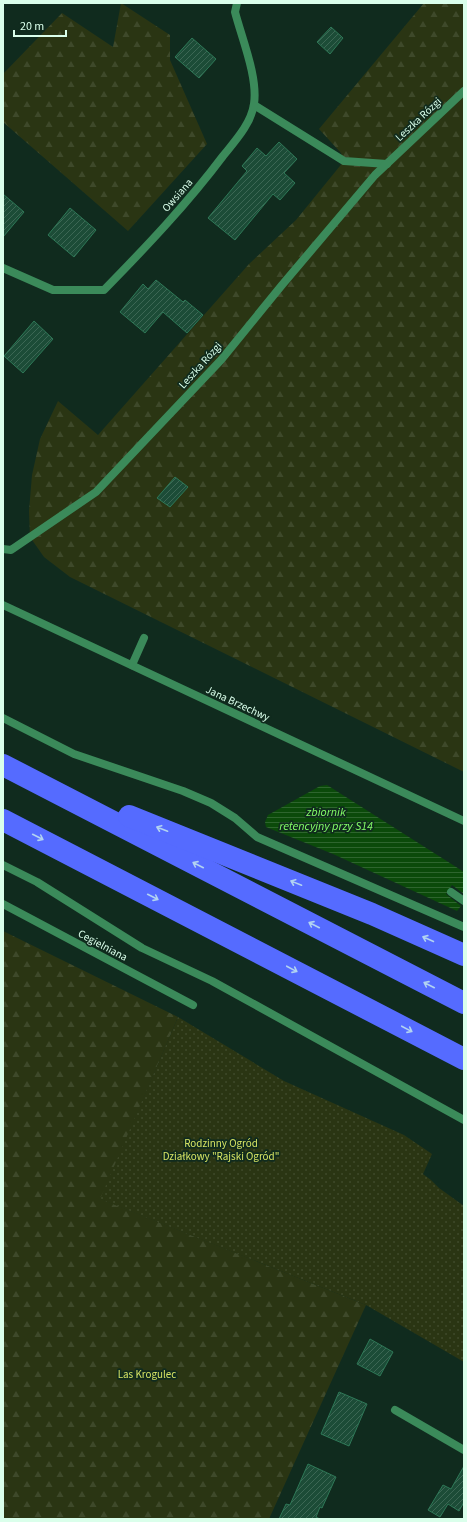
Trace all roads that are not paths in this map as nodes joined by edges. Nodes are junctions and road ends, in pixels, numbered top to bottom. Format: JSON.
{"nodes":[{"id":1,"x":237,"y":3,"type":"edge"},
{"id":2,"x":464,"y":91,"type":"edge"},
{"id":3,"x":254,"y":105,"type":"junction"},
{"id":4,"x":387,"y":164,"type":"junction"},
{"id":5,"x":3,"y":268,"type":"edge"},
{"id":6,"x":3,"y":550,"type":"edge"},
{"id":7,"x":3,"y":604,"type":"edge"},
{"id":8,"x":144,"y":638,"type":"dead end"},
{"id":9,"x":132,"y":665,"type":"junction"},
{"id":10,"x":3,"y":718,"type":"edge"},
{"id":11,"x":11,"y":769,"type":"edge"},
{"id":12,"x":3,"y":820,"type":"edge"},
{"id":13,"x":464,"y":821,"type":"edge"},
{"id":14,"x":3,"y":865,"type":"edge"},
{"id":15,"x":451,"y":892,"type":"dead end"},
{"id":16,"x":464,"y":902,"type":"edge"},
{"id":17,"x":3,"y":904,"type":"edge"},
{"id":18,"x":464,"y":926,"type":"edge"},
{"id":19,"x":464,"y":955,"type":"edge"},
{"id":20,"x":464,"y":1003,"type":"edge"},
{"id":21,"x":193,"y":1004,"type":"dead end"},
{"id":22,"x":464,"y":1059,"type":"edge"},
{"id":23,"x":464,"y":1120,"type":"edge"},
{"id":24,"x":395,"y":1410,"type":"dead end"},
{"id":25,"x":464,"y":1450,"type":"edge"}],
"edges":[{"from":1,"to":3,"type":"street","name":"Owsiana"},
{"from":2,"to":4,"type":"street","name":"Leszka Rózgi"},
{"from":3,"to":4,"type":"street"},
{"from":3,"to":5,"type":"street","name":"Owsiana"},
{"from":4,"to":6,"type":"street","name":"Leszka Rózgi"},
{"from":7,"to":9,"type":"street","name":"Jana Brzechwy"},
{"from":8,"to":9,"type":"street"},
{"from":9,"to":13,"type":"street","name":"Jana Brzechwy"},
{"from":10,"to":18,"type":"street"},
{"from":19,"to":11,"type":"highway","one_way":true},
{"from":20,"to":11,"type":"highway","one_way":true},
{"from":12,"to":22,"type":"highway","one_way":true},
{"from":14,"to":23,"type":"street"},
{"from":15,"to":16,"type":"street"},
{"from":17,"to":21,"type":"street","name":"Cegielniana"},
{"from":24,"to":25,"type":"street"}]}
